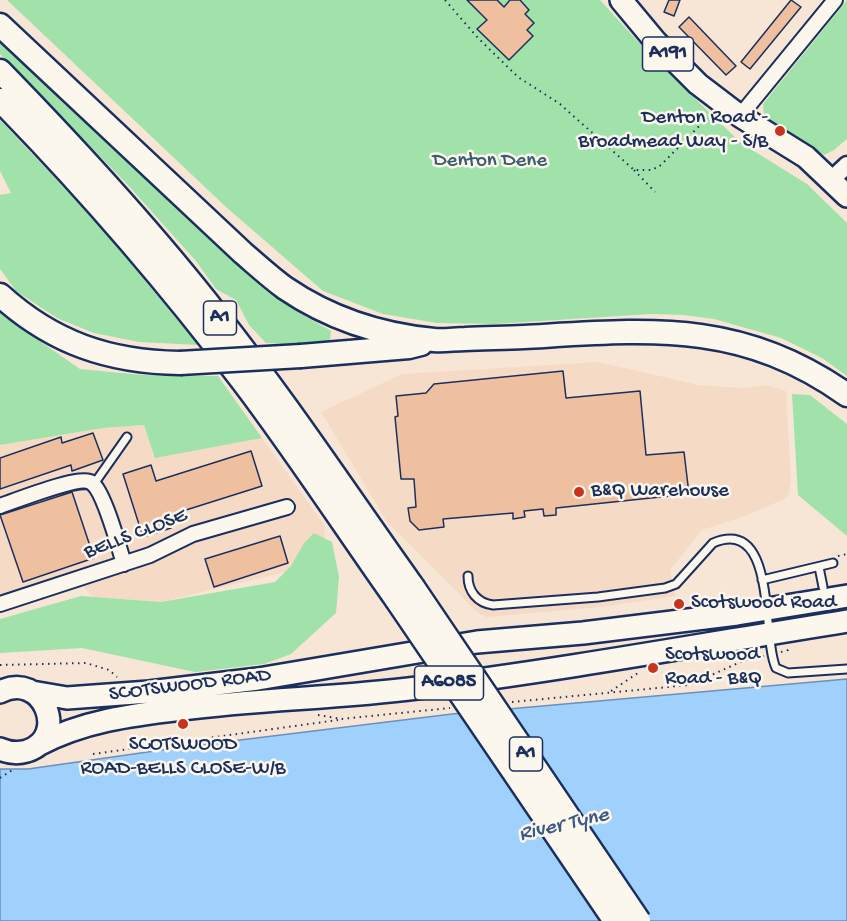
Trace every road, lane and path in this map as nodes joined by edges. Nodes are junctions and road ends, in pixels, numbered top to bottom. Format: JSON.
{"nodes":[{"id":1,"x":445,"y":0,"type":"edge"},
{"id":2,"x":621,"y":0,"type":"edge"},
{"id":3,"x":835,"y":0,"type":"edge"},
{"id":4,"x":0,"y":25,"type":"edge"},
{"id":5,"x":0,"y":71,"type":"edge"},
{"id":6,"x":0,"y":100,"type":"edge"},
{"id":7,"x":722,"y":102,"type":"junction"},
{"id":8,"x":740,"y":116,"type":"junction"},
{"id":9,"x":634,"y":170,"type":"junction"},
{"id":10,"x":839,"y":172,"type":"edge"},
{"id":11,"x":656,"y":192,"type":"dead end"},
{"id":12,"x":847,"y":196,"type":"edge"},
{"id":13,"x":0,"y":295,"type":"edge"},
{"id":14,"x":434,"y":340,"type":"junction"},
{"id":15,"x":847,"y":395,"type":"edge"},
{"id":16,"x":127,"y":437,"type":"dead end"},
{"id":17,"x":94,"y":484,"type":"junction"},
{"id":18,"x":0,"y":506,"type":"edge"},
{"id":19,"x":287,"y":507,"type":"dead end"},
{"id":20,"x":833,"y":563,"type":"dead end"},
{"id":21,"x":124,"y":564,"type":"junction"},
{"id":22,"x":819,"y":567,"type":"junction"},
{"id":23,"x":468,"y":576,"type":"dead end"},
{"id":24,"x":762,"y":580,"type":"junction"},
{"id":25,"x":823,"y":587,"type":"dead end"},
{"id":26,"x":404,"y":593,"type":"junction"},
{"id":27,"x":847,"y":596,"type":"edge"},
{"id":28,"x":1,"y":600,"type":"edge"},
{"id":29,"x":766,"y":610,"type":"junction"},
{"id":30,"x":847,"y":621,"type":"edge"},
{"id":31,"x":770,"y":634,"type":"junction"},
{"id":32,"x":0,"y":665,"type":"edge"},
{"id":33,"x":847,"y":669,"type":"edge"},
{"id":34,"x":118,"y":686,"type":"dead end"},
{"id":35,"x":3,"y":689,"type":"edge"},
{"id":36,"x":32,"y":692,"type":"junction"},
{"id":37,"x":341,"y":719,"type":"dead end"},
{"id":38,"x":38,"y":745,"type":"junction"},
{"id":39,"x":93,"y":754,"type":"dead end"},
{"id":40,"x":7,"y":759,"type":"edge"},
{"id":41,"x":0,"y":778,"type":"edge"},
{"id":42,"x":615,"y":921,"type":"edge"},
{"id":43,"x":639,"y":921,"type":"edge"}],
"edges":[{"from":1,"to":9,"type":"path"},
{"from":2,"to":7,"type":"main road","number":"A191"},
{"from":3,"to":8,"type":"street"},
{"from":4,"to":14,"type":"highway","number":"A1"},
{"from":5,"to":26,"type":"highway","number":"A1"},
{"from":6,"to":26,"type":"highway","number":"A1"},
{"from":7,"to":8,"type":"main road","number":"A191"},
{"from":7,"to":9,"type":"path"},
{"from":8,"to":10,"type":"main road","number":"A191"},
{"from":9,"to":11,"type":"path"},
{"from":10,"to":12,"type":"main road","number":"A191"},
{"from":13,"to":14,"type":"highway","number":"A1","bridge":true},
{"from":14,"to":15,"type":"highway","number":"A1"},
{"from":16,"to":17,"type":"lane"},
{"from":17,"to":18,"type":"street"},
{"from":17,"to":21,"type":"street"},
{"from":19,"to":21,"type":"street","name":"BELLS CLOSE"},
{"from":20,"to":22,"type":"lane"},
{"from":21,"to":28,"type":"street","name":"BELLS CLOSE"},
{"from":22,"to":24,"type":"lane"},
{"from":22,"to":25,"type":"lane"},
{"from":23,"to":24,"type":"lane"},
{"from":24,"to":29,"type":"lane"},
{"from":26,"to":42,"type":"highway","number":"A1","bridge":true},
{"from":26,"to":43,"type":"highway","number":"A1","bridge":true},
{"from":27,"to":29,"type":"main road","name":"SCOTSWOOD ROAD","number":"A6085"},
{"from":29,"to":31,"type":"lane"},
{"from":29,"to":36,"type":"main road","name":"SCOTSWOOD ROAD","number":"A6085"},
{"from":30,"to":31,"type":"main road","name":"SCOTSWOOD ROAD","number":"A6085"},
{"from":31,"to":33,"type":"lane"},
{"from":31,"to":38,"type":"main road","name":"SCOTSWOOD ROAD","number":"A6085"},
{"from":32,"to":34,"type":"path"},
{"from":35,"to":36,"type":"main road","name":"SCOTSWOOD ROAD"},
{"from":36,"to":38,"type":"main road"},
{"from":37,"to":39,"type":"path"},
{"from":38,"to":40,"type":"main road","name":"SCOTSWOOD ROAD"},
{"from":40,"to":41,"type":"path"}]}
